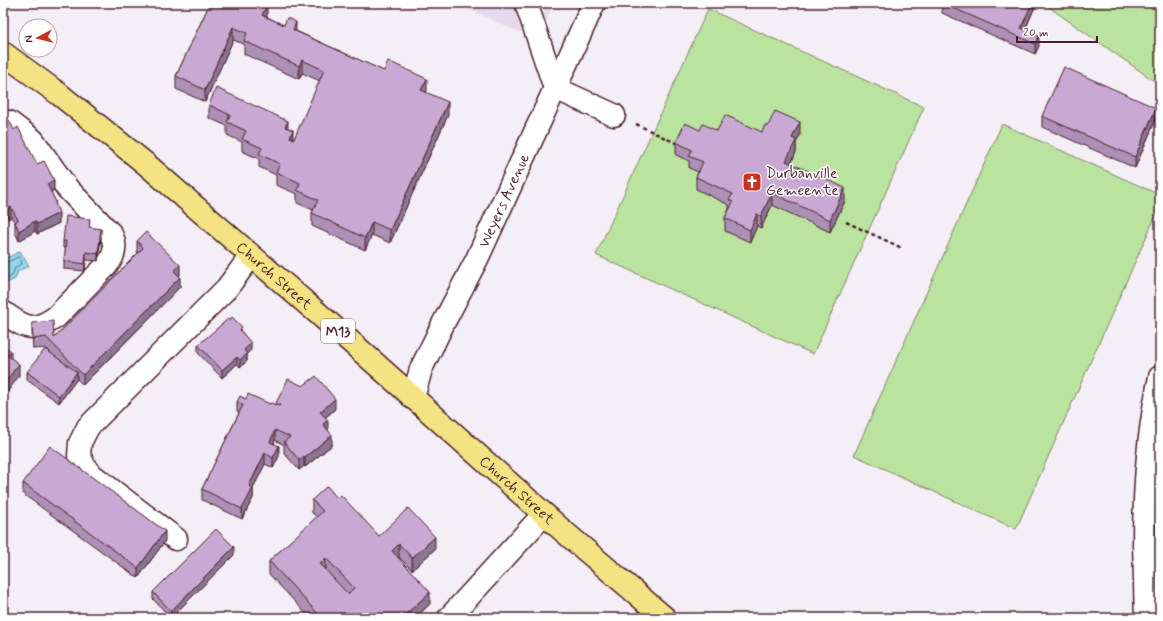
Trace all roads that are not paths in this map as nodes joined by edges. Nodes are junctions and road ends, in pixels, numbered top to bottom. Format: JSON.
{"nodes":[{"id":1,"x":526,"y":3,"type":"edge"},
{"id":2,"x":594,"y":3,"type":"edge"},
{"id":3,"x":3,"y":53,"type":"edge"},
{"id":4,"x":555,"y":88,"type":"junction"},
{"id":5,"x":614,"y":115,"type":"road end"},
{"id":6,"x":3,"y":121,"type":"edge"},
{"id":7,"x":251,"y":256,"type":"junction"},
{"id":8,"x":3,"y":312,"type":"edge"},
{"id":9,"x":1160,"y":377,"type":"edge"},
{"id":10,"x":413,"y":398,"type":"junction"},
{"id":11,"x":544,"y":514,"type":"junction"},
{"id":12,"x":176,"y":539,"type":"dead end"},
{"id":13,"x":449,"y":618,"type":"edge"},
{"id":14,"x":665,"y":618,"type":"edge"},
{"id":15,"x":1146,"y":618,"type":"edge"}],
"edges":[{"from":1,"to":4,"type":"street"},
{"from":2,"to":4,"type":"street","name":"Weyers Avenue"},
{"from":3,"to":7,"type":"main road","name":"Church Street","number":"M13"},
{"from":4,"to":5,"type":"street"},
{"from":4,"to":10,"type":"street","name":"Weyers Avenue"},
{"from":6,"to":8,"type":"street"},
{"from":7,"to":10,"type":"main road","name":"Church Street","number":"M13"},
{"from":7,"to":12,"type":"street"},
{"from":9,"to":15,"type":"street"},
{"from":10,"to":11,"type":"main road","name":"Church Street","number":"M13"},
{"from":11,"to":13,"type":"street"},
{"from":11,"to":14,"type":"main road","name":"Church Street","number":"M13"}]}
